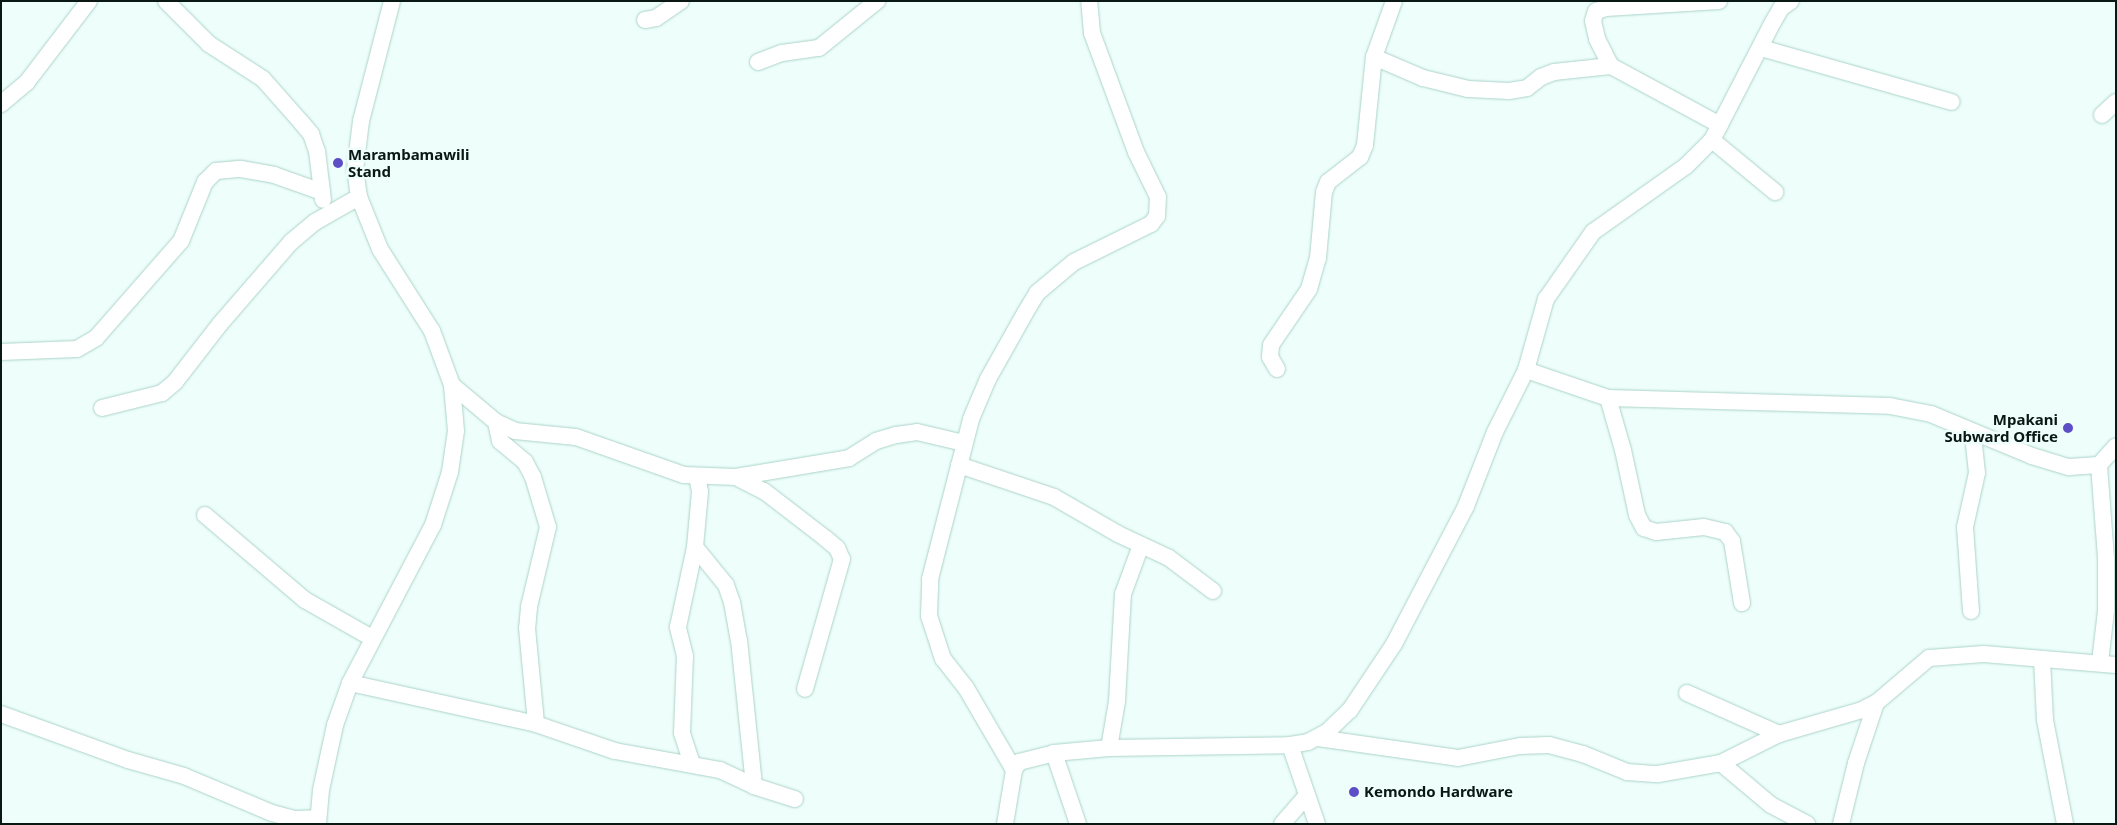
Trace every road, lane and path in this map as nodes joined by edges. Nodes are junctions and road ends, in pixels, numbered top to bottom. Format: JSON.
{"nodes":[{"id":1,"x":89,"y":1,"type":"edge"},
{"id":2,"x":166,"y":1,"type":"edge"},
{"id":3,"x":392,"y":1,"type":"edge"},
{"id":4,"x":681,"y":1,"type":"edge"},
{"id":5,"x":877,"y":1,"type":"edge"},
{"id":6,"x":1089,"y":1,"type":"edge"},
{"id":7,"x":1394,"y":1,"type":"edge"},
{"id":8,"x":1719,"y":1,"type":"edge"},
{"id":9,"x":1791,"y":1,"type":"edge"},
{"id":10,"x":645,"y":20,"type":"dead end"},
{"id":11,"x":1761,"y":48,"type":"junction"},
{"id":12,"x":1374,"y":57,"type":"junction"},
{"id":13,"x":758,"y":62,"type":"dead end"},
{"id":14,"x":1611,"y":66,"type":"junction"},
{"id":15,"x":1952,"y":102,"type":"dead end"},
{"id":16,"x":2116,"y":102,"type":"edge"},
{"id":17,"x":1,"y":104,"type":"edge"},
{"id":18,"x":2102,"y":115,"type":"dead end"},
{"id":19,"x":1720,"y":125,"type":"junction"},
{"id":20,"x":1712,"y":140,"type":"junction"},
{"id":21,"x":322,"y":192,"type":"junction"},
{"id":22,"x":1775,"y":192,"type":"dead end"},
{"id":23,"x":359,"y":197,"type":"junction"},
{"id":24,"x":325,"y":216,"type":"junction"},
{"id":25,"x":1,"y":352,"type":"edge"},
{"id":26,"x":1276,"y":369,"type":"dead end"},
{"id":27,"x":1526,"y":370,"type":"junction"},
{"id":28,"x":452,"y":385,"type":"junction"},
{"id":29,"x":1608,"y":398,"type":"junction"},
{"id":30,"x":102,"y":408,"type":"dead end"},
{"id":31,"x":496,"y":422,"type":"junction"},
{"id":32,"x":1973,"y":434,"type":"junction"},
{"id":33,"x":964,"y":443,"type":"junction"},
{"id":34,"x":2116,"y":446,"type":"edge"},
{"id":35,"x":959,"y":465,"type":"junction"},
{"id":36,"x":2099,"y":465,"type":"junction"},
{"id":37,"x":697,"y":476,"type":"junction"},
{"id":38,"x":736,"y":477,"type":"junction"},
{"id":39,"x":205,"y":515,"type":"dead end"},
{"id":40,"x":1141,"y":545,"type":"junction"},
{"id":41,"x":695,"y":546,"type":"junction"},
{"id":42,"x":1213,"y":590,"type":"dead end"},
{"id":43,"x":1742,"y":603,"type":"dead end"},
{"id":44,"x":1971,"y":611,"type":"dead end"},
{"id":45,"x":2116,"y":612,"type":"edge"},
{"id":46,"x":2104,"y":637,"type":"junction"},
{"id":47,"x":372,"y":638,"type":"junction"},
{"id":48,"x":2042,"y":659,"type":"junction"},
{"id":49,"x":2108,"y":664,"type":"edge"},
{"id":50,"x":350,"y":683,"type":"junction"},
{"id":51,"x":805,"y":689,"type":"dead end"},
{"id":52,"x":1687,"y":693,"type":"dead end"},
{"id":53,"x":1876,"y":703,"type":"junction"},
{"id":54,"x":1,"y":714,"type":"edge"},
{"id":55,"x":536,"y":724,"type":"junction"},
{"id":56,"x":1778,"y":734,"type":"junction"},
{"id":57,"x":1318,"y":738,"type":"junction"},
{"id":58,"x":1290,"y":745,"type":"junction"},
{"id":59,"x":1109,"y":748,"type":"junction"},
{"id":60,"x":1054,"y":753,"type":"junction"},
{"id":61,"x":1721,"y":763,"type":"junction"},
{"id":62,"x":692,"y":764,"type":"junction"},
{"id":63,"x":1014,"y":770,"type":"junction"},
{"id":64,"x":754,"y":786,"type":"junction"},
{"id":65,"x":1306,"y":796,"type":"junction"},
{"id":66,"x":795,"y":799,"type":"dead end"},
{"id":67,"x":318,"y":821,"type":"edge"},
{"id":68,"x":1005,"y":824,"type":"edge"},
{"id":69,"x":1078,"y":824,"type":"edge"},
{"id":70,"x":1282,"y":824,"type":"edge"},
{"id":71,"x":1317,"y":824,"type":"edge"},
{"id":72,"x":1807,"y":824,"type":"edge"},
{"id":73,"x":1841,"y":824,"type":"edge"},
{"id":74,"x":2065,"y":824,"type":"edge"}],
"edges":[{"from":1,"to":17,"type":"street"},
{"from":2,"to":21,"type":"street"},
{"from":3,"to":23,"type":"street"},
{"from":4,"to":10,"type":"street"},
{"from":5,"to":13,"type":"street"},
{"from":6,"to":33,"type":"street"},
{"from":7,"to":12,"type":"street"},
{"from":8,"to":14,"type":"street"},
{"from":9,"to":11,"type":"street"},
{"from":11,"to":15,"type":"street"},
{"from":11,"to":19,"type":"street"},
{"from":12,"to":14,"type":"street"},
{"from":12,"to":26,"type":"street"},
{"from":14,"to":19,"type":"street"},
{"from":16,"to":18,"type":"street"},
{"from":19,"to":20,"type":"street"},
{"from":20,"to":22,"type":"street"},
{"from":20,"to":27,"type":"street"},
{"from":21,"to":24,"type":"street"},
{"from":21,"to":25,"type":"street"},
{"from":23,"to":24,"type":"street"},
{"from":23,"to":28,"type":"street"},
{"from":24,"to":30,"type":"street"},
{"from":27,"to":29,"type":"street"},
{"from":27,"to":57,"type":"street"},
{"from":28,"to":31,"type":"street"},
{"from":28,"to":47,"type":"street"},
{"from":29,"to":32,"type":"street"},
{"from":29,"to":43,"type":"street"},
{"from":31,"to":37,"type":"street"},
{"from":31,"to":55,"type":"street"},
{"from":32,"to":36,"type":"street"},
{"from":32,"to":44,"type":"street"},
{"from":33,"to":35,"type":"street"},
{"from":33,"to":38,"type":"street"},
{"from":34,"to":36,"type":"street"},
{"from":35,"to":40,"type":"street"},
{"from":35,"to":63,"type":"street"},
{"from":36,"to":46,"type":"street"},
{"from":37,"to":38,"type":"street"},
{"from":37,"to":41,"type":"street"},
{"from":38,"to":51,"type":"street"},
{"from":39,"to":47,"type":"street"},
{"from":40,"to":42,"type":"street"},
{"from":40,"to":59,"type":"street"},
{"from":41,"to":62,"type":"street"},
{"from":41,"to":64,"type":"street"},
{"from":45,"to":46,"type":"street"},
{"from":46,"to":49,"type":"street"},
{"from":47,"to":50,"type":"street"},
{"from":48,"to":49,"type":"street"},
{"from":48,"to":53,"type":"street"},
{"from":48,"to":74,"type":"street"},
{"from":50,"to":55,"type":"street"},
{"from":50,"to":67,"type":"street"},
{"from":52,"to":56,"type":"street"},
{"from":53,"to":56,"type":"street"},
{"from":53,"to":73,"type":"street"},
{"from":54,"to":67,"type":"street"},
{"from":55,"to":62,"type":"street"},
{"from":56,"to":61,"type":"street"},
{"from":57,"to":58,"type":"street"},
{"from":57,"to":61,"type":"street"},
{"from":58,"to":59,"type":"street"},
{"from":58,"to":65,"type":"street"},
{"from":59,"to":60,"type":"street"},
{"from":60,"to":63,"type":"street"},
{"from":60,"to":69,"type":"street"},
{"from":61,"to":72,"type":"street"},
{"from":62,"to":64,"type":"street"},
{"from":63,"to":68,"type":"street"},
{"from":64,"to":66,"type":"street"},
{"from":65,"to":70,"type":"street"},
{"from":65,"to":71,"type":"street"}]}
